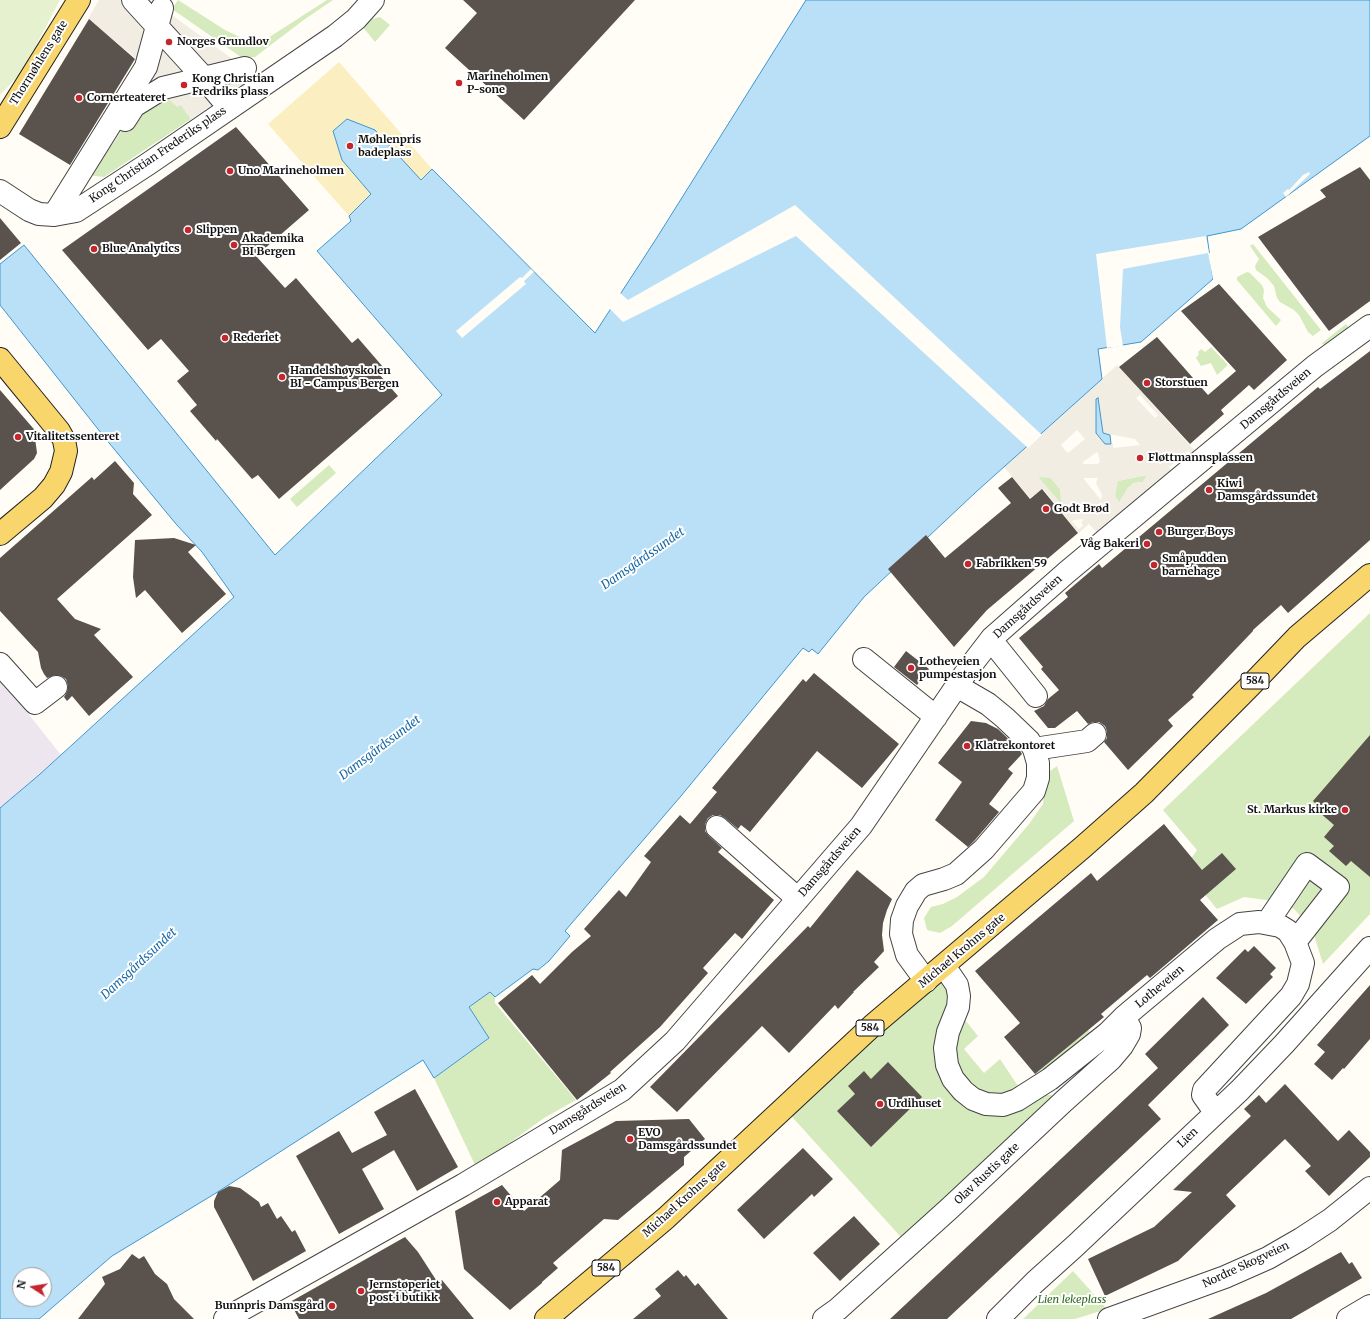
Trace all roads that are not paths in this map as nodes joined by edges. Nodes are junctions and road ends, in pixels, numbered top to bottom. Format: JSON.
{"nodes":[{"id":1,"x":79,"y":0,"type":"edge"},
{"id":2,"x":133,"y":0,"type":"edge"},
{"id":3,"x":373,"y":0,"type":"edge"},
{"id":4,"x":160,"y":18,"type":"junction"},
{"id":5,"x":245,"y":68,"type":"dead end"},
{"id":6,"x":204,"y":78,"type":"junction"},
{"id":7,"x":221,"y":98,"type":"dead end"},
{"id":8,"x":0,"y":127,"type":"edge"},
{"id":9,"x":95,"y":150,"type":"junction"},
{"id":10,"x":0,"y":191,"type":"edge"},
{"id":11,"x":54,"y":215,"type":"junction"},
{"id":12,"x":1370,"y":326,"type":"edge"},
{"id":13,"x":0,"y":359,"type":"edge"},
{"id":14,"x":0,"y":534,"type":"edge"},
{"id":15,"x":1370,"y":575,"type":"edge"},
{"id":16,"x":991,"y":640,"type":"junction"},
{"id":17,"x":864,"y":659,"type":"dead end"},
{"id":18,"x":0,"y":664,"type":"edge"},
{"id":19,"x":957,"y":686,"type":"junction"},
{"id":20,"x":56,"y":687,"type":"dead end"},
{"id":21,"x":1036,"y":696,"type":"dead end"},
{"id":22,"x":936,"y":717,"type":"junction"},
{"id":23,"x":1095,"y":734,"type":"dead end"},
{"id":24,"x":1034,"y":749,"type":"junction"},
{"id":25,"x":717,"y":827,"type":"dead end"},
{"id":26,"x":798,"y":899,"type":"junction"},
{"id":27,"x":1267,"y":923,"type":"junction"},
{"id":28,"x":1295,"y":942,"type":"junction"},
{"id":29,"x":1370,"y":948,"type":"edge"},
{"id":30,"x":944,"y":966,"type":"junction"},
{"id":31,"x":926,"y":981,"type":"junction"},
{"id":32,"x":1124,"y":1017,"type":"junction"},
{"id":33,"x":1215,"y":1112,"type":"junction"},
{"id":34,"x":1370,"y":1188,"type":"edge"},
{"id":35,"x":1370,"y":1306,"type":"edge"},
{"id":36,"x":225,"y":1319,"type":"edge"},
{"id":37,"x":546,"y":1319,"type":"edge"},
{"id":38,"x":824,"y":1319,"type":"edge"},
{"id":39,"x":998,"y":1319,"type":"edge"},
{"id":40,"x":1109,"y":1319,"type":"edge"},
{"id":41,"x":1348,"y":1319,"type":"edge"}],
"edges":[{"from":1,"to":8,"type":"main road","name":"Thormøhlens gate"},
{"from":2,"to":4,"type":"street","name":"Kong Christian Frederiks plass"},
{"from":3,"to":11,"type":"street","name":"Kong Christian Frederiks plass"},
{"from":4,"to":6,"type":"street","name":"Kong Christian Frederiks plass"},
{"from":4,"to":9,"type":"street"},
{"from":5,"to":6,"type":"street"},
{"from":6,"to":7,"type":"street","name":"Kong Christian Frederiks plass"},
{"from":6,"to":9,"type":"street"},
{"from":9,"to":11,"type":"street"},
{"from":10,"to":11,"type":"street","name":"Kong Christian Frederiks plass"},
{"from":12,"to":16,"type":"street","name":"Damsgårdsveien"},
{"from":13,"to":14,"type":"main road"},
{"from":15,"to":30,"type":"main road","name":"Michael Krohns gate","number":"584"},
{"from":16,"to":19,"type":"street","name":"Damsgårdsveien"},
{"from":16,"to":21,"type":"street"},
{"from":17,"to":22,"type":"street"},
{"from":18,"to":20,"type":"street"},
{"from":19,"to":22,"type":"street","name":"Damsgårdsveien"},
{"from":19,"to":24,"type":"street"},
{"from":22,"to":26,"type":"street","name":"Damsgårdsveien"},
{"from":23,"to":24,"type":"street"},
{"from":24,"to":31,"type":"street"},
{"from":25,"to":26,"type":"street"},
{"from":26,"to":36,"type":"street","name":"Damsgårdsveien"},
{"from":27,"to":28,"type":"street","name":"Lotheveien"},
{"from":27,"to":28,"type":"street"},
{"from":27,"to":32,"type":"street","name":"Lotheveien"},
{"from":28,"to":33,"type":"street","name":"Lotheveien"},
{"from":29,"to":33,"type":"street","name":"Lien"},
{"from":30,"to":31,"type":"main road","name":"Michael Krohns gate","number":"584"},
{"from":30,"to":32,"type":"street","name":"Lotheveien"},
{"from":31,"to":37,"type":"main road","name":"Michael Krohns gate","number":"584"},
{"from":32,"to":38,"type":"street","name":"Olav Rustis gate"},
{"from":33,"to":39,"type":"street","name":"Lien"},
{"from":34,"to":40,"type":"street","name":"Nordre Skogveien"},
{"from":35,"to":41,"type":"street"}]}
